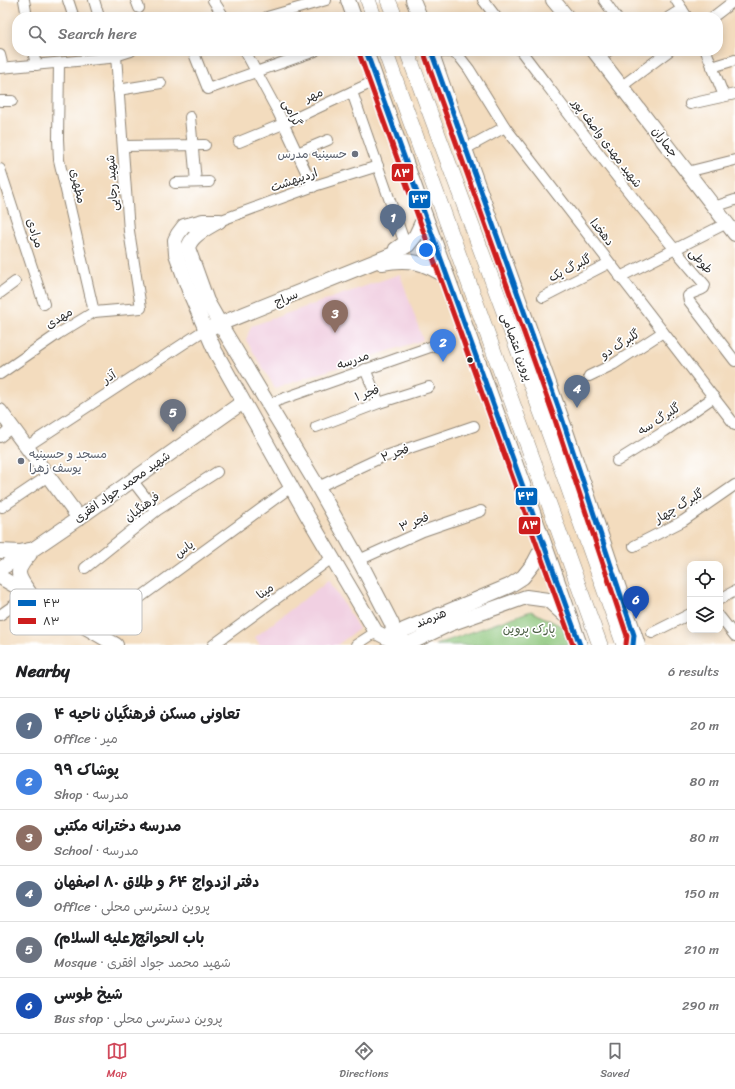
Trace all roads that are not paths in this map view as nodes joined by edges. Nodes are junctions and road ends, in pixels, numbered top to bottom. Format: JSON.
{"nodes":[{"id":1,"x":24,"y":0,"type":"edge"},
{"id":2,"x":68,"y":0,"type":"edge"},
{"id":3,"x":94,"y":0,"type":"edge"},
{"id":4,"x":213,"y":0,"type":"edge"},
{"id":5,"x":326,"y":0,"type":"edge"},
{"id":6,"x":348,"y":0,"type":"edge"},
{"id":7,"x":367,"y":0,"type":"edge"},
{"id":8,"x":388,"y":0,"type":"edge"},
{"id":9,"x":484,"y":0,"type":"edge"},
{"id":10,"x":553,"y":0,"type":"edge"},
{"id":11,"x":604,"y":0,"type":"edge"},
{"id":12,"x":676,"y":0,"type":"edge"},
{"id":13,"x":735,"y":0,"type":"edge"},
{"id":14,"x":26,"y":12,"type":"edge"},
{"id":15,"x":72,"y":12,"type":"edge"},
{"id":16,"x":102,"y":12,"type":"edge"},
{"id":17,"x":221,"y":12,"type":"edge"},
{"id":18,"x":284,"y":12,"type":"edge"},
{"id":19,"x":352,"y":12,"type":"edge"},
{"id":20,"x":372,"y":12,"type":"edge"},
{"id":21,"x":393,"y":12,"type":"edge"},
{"id":22,"x":492,"y":12,"type":"edge"},
{"id":23,"x":563,"y":12,"type":"edge"},
{"id":24,"x":612,"y":12,"type":"edge"},
{"id":25,"x":684,"y":12,"type":"edge"},
{"id":26,"x":719,"y":12,"type":"edge"},
{"id":27,"x":0,"y":55,"type":"edge"},
{"id":28,"x":34,"y":56,"type":"edge"},
{"id":29,"x":116,"y":56,"type":"joint"},
{"id":30,"x":195,"y":56,"type":"edge"},
{"id":31,"x":248,"y":56,"type":"edge"},
{"id":32,"x":301,"y":56,"type":"edge"},
{"id":33,"x":368,"y":56,"type":"edge"},
{"id":34,"x":387,"y":56,"type":"edge"},
{"id":35,"x":409,"y":56,"type":"edge"},
{"id":36,"x":433,"y":56,"type":"edge"},
{"id":37,"x":459,"y":56,"type":"edge"},
{"id":38,"x":525,"y":56,"type":"edge"},
{"id":39,"x":602,"y":56,"type":"edge"},
{"id":40,"x":662,"y":56,"type":"edge"},
{"id":41,"x":708,"y":56,"type":"edge"},
{"id":42,"x":735,"y":60,"type":"edge"},
{"id":43,"x":59,"y":63,"type":"junction"},
{"id":44,"x":36,"y":65,"type":"junction"},
{"id":45,"x":712,"y":67,"type":"junction"},
{"id":46,"x":2,"y":68,"type":"edge"},
{"id":47,"x":256,"y":71,"type":"junction"},
{"id":48,"x":377,"y":80,"type":"junction"},
{"id":49,"x":161,"y":83,"type":"dead end"},
{"id":50,"x":622,"y":86,"type":"junction"},
{"id":51,"x":118,"y":90,"type":"junction"},
{"id":52,"x":352,"y":92,"type":"junction"},
{"id":53,"x":735,"y":94,"type":"edge"},
{"id":54,"x":724,"y":96,"type":"junction"},
{"id":55,"x":0,"y":101,"type":"edge"},
{"id":56,"x":12,"y":101,"type":"dead end"},
{"id":57,"x":690,"y":104,"type":"dead end"},
{"id":58,"x":190,"y":117,"type":"dead end"},
{"id":59,"x":283,"y":124,"type":"junction"},
{"id":60,"x":505,"y":127,"type":"junction"},
{"id":61,"x":328,"y":140,"type":"dead end"},
{"id":62,"x":239,"y":142,"type":"dead end"},
{"id":63,"x":192,"y":145,"type":"junction"},
{"id":64,"x":205,"y":145,"type":"dead end"},
{"id":65,"x":123,"y":146,"type":"junction"},
{"id":66,"x":465,"y":149,"type":"junction"},
{"id":67,"x":297,"y":153,"type":"junction"},
{"id":68,"x":735,"y":160,"type":"edge"},
{"id":69,"x":378,"y":166,"type":"junction"},
{"id":70,"x":0,"y":169,"type":"edge"},
{"id":71,"x":687,"y":172,"type":"junction"},
{"id":72,"x":196,"y":182,"type":"junction"},
{"id":73,"x":209,"y":182,"type":"dead end"},
{"id":74,"x":175,"y":183,"type":"dead end"},
{"id":75,"x":313,"y":187,"type":"junction"},
{"id":76,"x":735,"y":200,"type":"edge"},
{"id":77,"x":714,"y":207,"type":"junction"},
{"id":78,"x":425,"y":216,"type":"junction"},
{"id":79,"x":219,"y":221,"type":"junction"},
{"id":80,"x":731,"y":228,"type":"edge"},
{"id":81,"x":674,"y":250,"type":"junction"},
{"id":82,"x":382,"y":259,"type":"junction"},
{"id":83,"x":609,"y":263,"type":"junction"},
{"id":84,"x":366,"y":266,"type":"junction"},
{"id":85,"x":447,"y":277,"type":"junction"},
{"id":86,"x":620,"y":277,"type":"junction"},
{"id":87,"x":15,"y":282,"type":"dead end"},
{"id":88,"x":0,"y":293,"type":"edge"},
{"id":89,"x":543,"y":297,"type":"dead end"},
{"id":90,"x":44,"y":304,"type":"dead end"},
{"id":91,"x":141,"y":308,"type":"joint"},
{"id":92,"x":94,"y":312,"type":"junction"},
{"id":93,"x":220,"y":324,"type":"junction"},
{"id":94,"x":206,"y":329,"type":"junction"},
{"id":95,"x":663,"y":332,"type":"junction"},
{"id":96,"x":447,"y":342,"type":"dead end"},
{"id":97,"x":735,"y":361,"type":"edge"},
{"id":98,"x":364,"y":369,"type":"junction"},
{"id":99,"x":0,"y":374,"type":"edge"},
{"id":100,"x":589,"y":376,"type":"dead end"},
{"id":101,"x":429,"y":387,"type":"dead end"},
{"id":102,"x":714,"y":398,"type":"junction"},
{"id":103,"x":243,"y":402,"type":"junction"},
{"id":104,"x":379,"y":403,"type":"junction"},
{"id":105,"x":268,"y":404,"type":"junction"},
{"id":106,"x":0,"y":411,"type":"edge"},
{"id":107,"x":735,"y":425,"type":"edge"},
{"id":108,"x":474,"y":426,"type":"dead end"},
{"id":109,"x":12,"y":427,"type":"junction"},
{"id":110,"x":316,"y":427,"type":"dead end"},
{"id":111,"x":0,"y":436,"type":"edge"},
{"id":112,"x":26,"y":446,"type":"junction"},
{"id":113,"x":617,"y":461,"type":"dead end"},
{"id":114,"x":217,"y":472,"type":"dead end"},
{"id":115,"x":48,"y":476,"type":"junction"},
{"id":116,"x":132,"y":480,"type":"junction"},
{"id":117,"x":735,"y":485,"type":"edge"},
{"id":118,"x":291,"y":487,"type":"junction"},
{"id":119,"x":318,"y":487,"type":"junction"},
{"id":120,"x":2,"y":507,"type":"dead end"},
{"id":121,"x":156,"y":511,"type":"junction"},
{"id":122,"x":481,"y":511,"type":"dead end"},
{"id":123,"x":79,"y":518,"type":"junction"},
{"id":124,"x":544,"y":544,"type":"junction"},
{"id":125,"x":634,"y":546,"type":"dead end"},
{"id":126,"x":35,"y":548,"type":"junction"},
{"id":127,"x":0,"y":551,"type":"edge"},
{"id":128,"x":332,"y":558,"type":"junction"},
{"id":129,"x":359,"y":560,"type":"junction"},
{"id":130,"x":85,"y":568,"type":"dead end"},
{"id":131,"x":0,"y":569,"type":"edge"},
{"id":132,"x":0,"y":576,"type":"edge"},
{"id":133,"x":510,"y":586,"type":"junction"},
{"id":134,"x":22,"y":589,"type":"edge"},
{"id":135,"x":27,"y":589,"type":"edge"},
{"id":136,"x":735,"y":591,"type":"edge"},
{"id":137,"x":142,"y":596,"type":"edge"},
{"id":138,"x":723,"y":597,"type":"edge"},
{"id":139,"x":516,"y":600,"type":"junction"},
{"id":140,"x":10,"y":607,"type":"edge"},
{"id":141,"x":0,"y":614,"type":"edge"},
{"id":142,"x":687,"y":616,"type":"edge"},
{"id":143,"x":571,"y":621,"type":"junction"},
{"id":144,"x":723,"y":621,"type":"edge"},
{"id":145,"x":376,"y":632,"type":"junction"},
{"id":146,"x":652,"y":633,"type":"dead end"},
{"id":147,"x":98,"y":635,"type":"edge"},
{"id":148,"x":735,"y":636,"type":"edge"},
{"id":149,"x":632,"y":642,"type":"edge"},
{"id":150,"x":395,"y":643,"type":"edge"},
{"id":151,"x":116,"y":645,"type":"edge"},
{"id":152,"x":213,"y":645,"type":"edge"},
{"id":153,"x":356,"y":645,"type":"edge"},
{"id":154,"x":580,"y":645,"type":"edge"},
{"id":155,"x":600,"y":645,"type":"edge"}],
"edges":[{"from":1,"to":14,"type":"street"},
{"from":2,"to":15,"type":"street"},
{"from":3,"to":16,"type":"street"},
{"from":4,"to":17,"type":"street"},
{"from":5,"to":18,"type":"street"},
{"from":6,"to":19,"type":"street"},
{"from":7,"to":20,"type":"main road"},
{"from":8,"to":21,"type":"main road"},
{"from":9,"to":22,"type":"street"},
{"from":10,"to":23,"type":"street"},
{"from":11,"to":24,"type":"street"},
{"from":12,"to":25,"type":"street"},
{"from":13,"to":26,"type":"street"},
{"from":27,"to":46,"type":"street"},
{"from":28,"to":44,"type":"street"},
{"from":29,"to":43,"type":"street"},
{"from":29,"to":51,"type":"street","name":"شهید رجایی"},
{"from":30,"to":47,"type":"street"},
{"from":31,"to":47,"type":"street","name":"گرامی"},
{"from":32,"to":47,"type":"street"},
{"from":33,"to":48,"type":"street"},
{"from":34,"to":155,"type":"main road","name":"پروین اعتصامی"},
{"from":35,"to":149,"type":"main road","name":"پروین اعتصامی"},
{"from":36,"to":66,"type":"street"},
{"from":37,"to":60,"type":"street","name":"دهخدا"},
{"from":38,"to":81,"type":"street","name":"شهید مهدی واصف پور"},
{"from":39,"to":50,"type":"street","name":"جماران"},
{"from":40,"to":50,"type":"street"},
{"from":41,"to":45,"type":"street"},
{"from":42,"to":45,"type":"street"},
{"from":43,"to":44,"type":"street"},
{"from":43,"to":92,"type":"street","name":"مطهری"},
{"from":44,"to":46,"type":"street"},
{"from":45,"to":54,"type":"street"},
{"from":47,"to":59,"type":"street","name":"گرامی"},
{"from":48,"to":52,"type":"street","name":"مهر"},
{"from":48,"to":78,"type":"street"},
{"from":49,"to":51,"type":"street"},
{"from":50,"to":71,"type":"street","name":"جماران"},
{"from":51,"to":65,"type":"street","name":"شهید رجایی"},
{"from":52,"to":59,"type":"street","name":"مهر"},
{"from":52,"to":69,"type":"street"},
{"from":53,"to":54,"type":"street"},
{"from":54,"to":57,"type":"street"},
{"from":55,"to":56,"type":"street"},
{"from":58,"to":63,"type":"street"},
{"from":59,"to":62,"type":"street","name":"مهر"},
{"from":59,"to":67,"type":"street","name":"گرامی"},
{"from":60,"to":66,"type":"street"},
{"from":60,"to":83,"type":"street","name":"دهخدا"},
{"from":61,"to":67,"type":"street"},
{"from":63,"to":64,"type":"street"},
{"from":63,"to":65,"type":"street"},
{"from":63,"to":72,"type":"street"},
{"from":65,"to":91,"type":"street","name":"شهید رجایی"},
{"from":66,"to":149,"type":"street"},
{"from":67,"to":75,"type":"street","name":"گرامی"},
{"from":68,"to":71,"type":"street"},
{"from":69,"to":75,"type":"street","name":"اردیبهشت"},
{"from":69,"to":82,"type":"street"},
{"from":70,"to":90,"type":"street","name":"مرادی"},
{"from":71,"to":77,"type":"street","name":"جماران"},
{"from":72,"to":73,"type":"street"},
{"from":72,"to":74,"type":"street"},
{"from":75,"to":79,"type":"street","name":"اردیبهشت"},
{"from":76,"to":77,"type":"street"},
{"from":77,"to":80,"type":"street","name":"جماران"},
{"from":78,"to":82,"type":"street","name":"سراج"},
{"from":78,"to":85,"type":"street"},
{"from":79,"to":93,"type":"street"},
{"from":79,"to":94,"type":"street"},
{"from":80,"to":81,"type":"street"},
{"from":81,"to":86,"type":"street"},
{"from":81,"to":97,"type":"street","name":"طوطی"},
{"from":82,"to":84,"type":"street","name":"سراج"},
{"from":83,"to":86,"type":"street","name":"دهخدا"},
{"from":83,"to":89,"type":"street","name":"گلبرگ یک"},
{"from":84,"to":85,"type":"street","name":"سراج"},
{"from":84,"to":93,"type":"street","name":"سراج"},
{"from":85,"to":124,"type":"street"},
{"from":86,"to":95,"type":"street","name":"دهخدا"},
{"from":87,"to":88,"type":"street"},
{"from":91,"to":92,"type":"street","name":"مهدی"},
{"from":92,"to":99,"type":"street","name":"مهدی"},
{"from":93,"to":94,"type":"street","name":"سراج"},
{"from":93,"to":105,"type":"street"},
{"from":94,"to":103,"type":"street"},
{"from":94,"to":112,"type":"street","name":"آذر"},
{"from":95,"to":100,"type":"street","name":"گلبرگ دو"},
{"from":95,"to":102,"type":"street","name":"دهخدا"},
{"from":96,"to":98,"type":"street","name":"مدرسه"},
{"from":98,"to":104,"type":"street"},
{"from":98,"to":105,"type":"street","name":"مدرسه"},
{"from":101,"to":104,"type":"street","name":"فجر ۱"},
{"from":102,"to":107,"type":"street","name":"دهخدا"},
{"from":102,"to":113,"type":"street","name":"گلبرگ سه"},
{"from":103,"to":116,"type":"street","name":"شهید محمد جواد افقری"},
{"from":103,"to":118,"type":"street"},
{"from":104,"to":110,"type":"street","name":"فجر ۱"},
{"from":105,"to":119,"type":"street"},
{"from":106,"to":109,"type":"street"},
{"from":108,"to":119,"type":"street","name":"فجر ۲"},
{"from":109,"to":111,"type":"street"},
{"from":109,"to":112,"type":"street"},
{"from":112,"to":115,"type":"street"},
{"from":114,"to":121,"type":"street","name":"فرهنگیان"},
{"from":115,"to":120,"type":"street"},
{"from":115,"to":123,"type":"street"},
{"from":116,"to":121,"type":"street"},
{"from":116,"to":123,"type":"street","name":"شهید محمد جواد افقری"},
{"from":117,"to":125,"type":"street","name":"گلبرگ چهار"},
{"from":118,"to":128,"type":"street"},
{"from":118,"to":137,"type":"street","name":"یاس"},
{"from":119,"to":129,"type":"street"},
{"from":121,"to":130,"type":"street","name":"فرهنگیان"},
{"from":122,"to":129,"type":"street","name":"فجر ۳"},
{"from":123,"to":126,"type":"street","name":"شهید محمد جواد افقری"},
{"from":124,"to":133,"type":"street","name":"هنرمند"},
{"from":124,"to":143,"type":"street"},
{"from":126,"to":127,"type":"street"},
{"from":126,"to":131,"type":"street","name":"شهید محمد جواد افقری"},
{"from":126,"to":135,"type":"street"},
{"from":128,"to":145,"type":"street"},
{"from":128,"to":152,"type":"street","name":"مینا"},
{"from":129,"to":150,"type":"street"},
{"from":132,"to":134,"type":"street"},
{"from":133,"to":139,"type":"street"},
{"from":133,"to":150,"type":"street","name":"هنرمند"},
{"from":136,"to":138,"type":"street"},
{"from":139,"to":143,"type":"street","name":"هنرمند"},
{"from":139,"to":150,"type":"street","name":"هنرمند"},
{"from":140,"to":141,"type":"street"},
{"from":142,"to":146,"type":"street"},
{"from":143,"to":154,"type":"street"},
{"from":144,"to":148,"type":"street"},
{"from":145,"to":150,"type":"street"},
{"from":145,"to":153,"type":"street"},
{"from":147,"to":151,"type":"street"}]}
